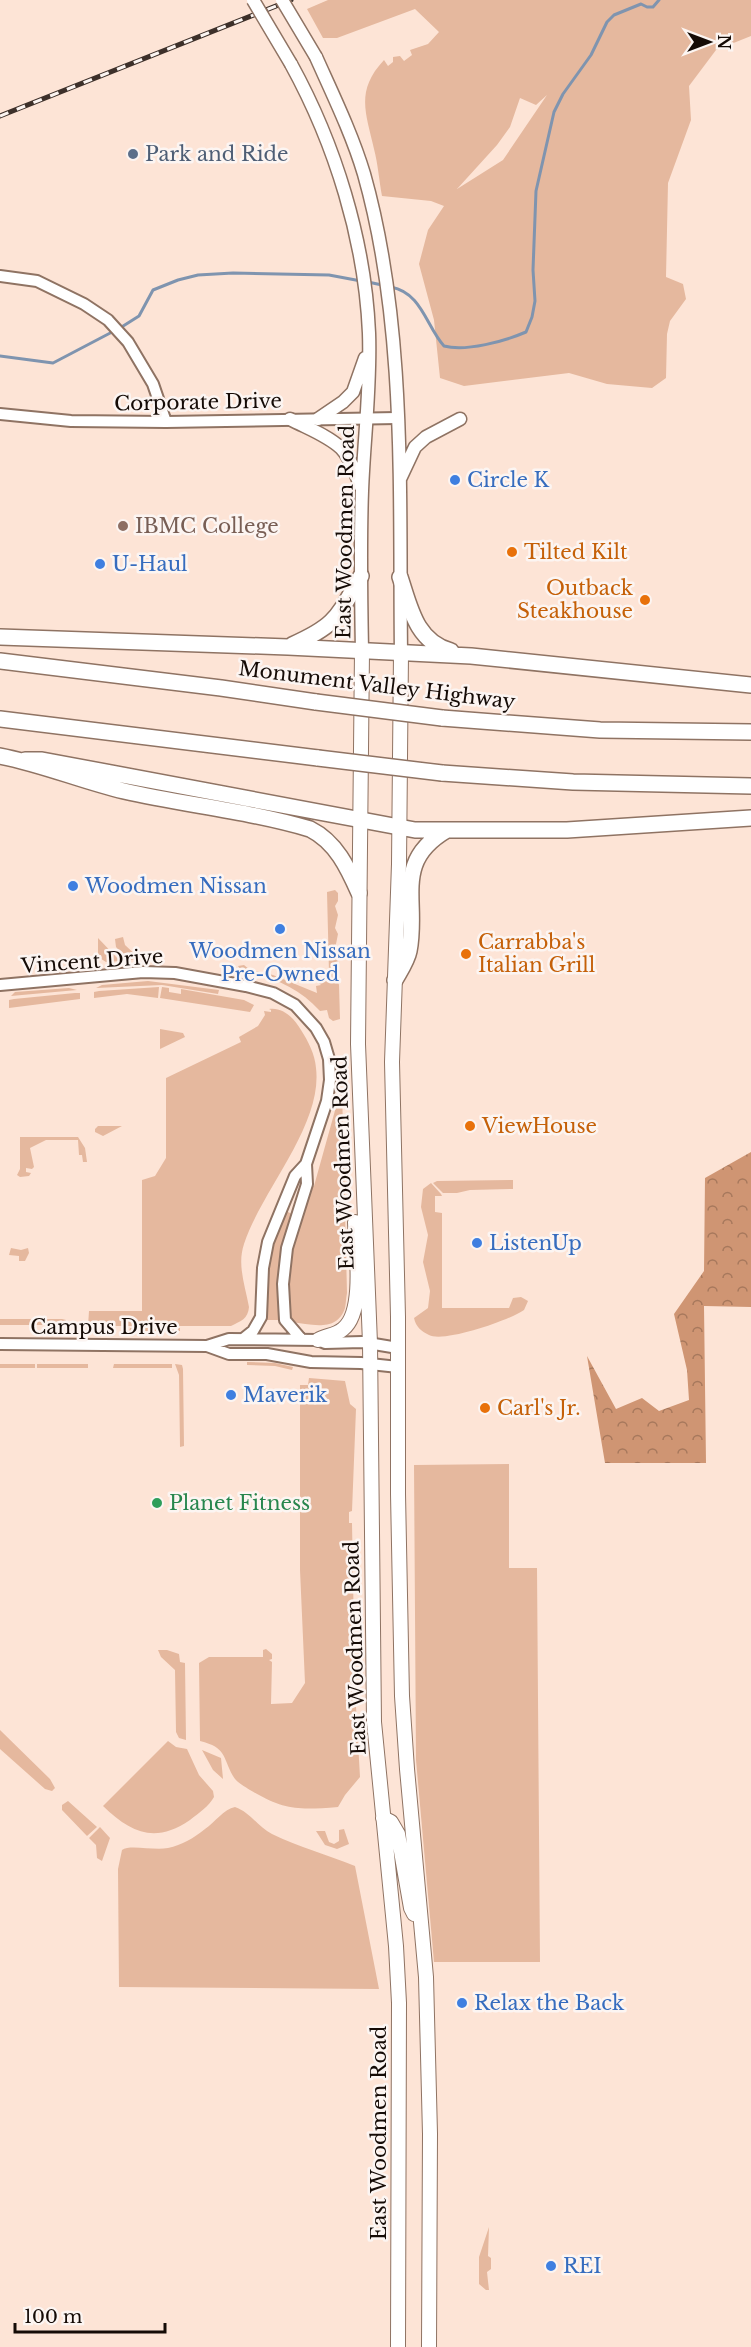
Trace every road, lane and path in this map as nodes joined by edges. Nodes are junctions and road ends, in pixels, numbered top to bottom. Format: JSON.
{"nodes":[{"id":1,"x":253,"y":0,"type":"edge"},
{"id":2,"x":282,"y":0,"type":"edge"},
{"id":3,"x":0,"y":276,"type":"edge"},
{"id":4,"x":368,"y":352,"type":"junction"},
{"id":5,"x":0,"y":414,"type":"edge"},
{"id":6,"x":367,"y":418,"type":"junction"},
{"id":7,"x":398,"y":418,"type":"junction"},
{"id":8,"x":290,"y":419,"type":"junction"},
{"id":9,"x":318,"y":419,"type":"junction"},
{"id":10,"x":460,"y":419,"type":"dead end"},
{"id":11,"x":166,"y":422,"type":"junction"},
{"id":12,"x":398,"y":483,"type":"junction"},
{"id":13,"x":362,"y":491,"type":"junction"},
{"id":14,"x":361,"y":576,"type":"junction"},
{"id":15,"x":400,"y":577,"type":"junction"},
{"id":16,"x":0,"y":637,"type":"edge"},
{"id":17,"x":288,"y":647,"type":"junction"},
{"id":18,"x":362,"y":651,"type":"junction"},
{"id":19,"x":401,"y":653,"type":"junction"},
{"id":20,"x":471,"y":656,"type":"junction"},
{"id":21,"x":0,"y":661,"type":"edge"},
{"id":22,"x":751,"y":685,"type":"edge"},
{"id":23,"x":0,"y":719,"type":"edge"},
{"id":24,"x":751,"y":732,"type":"edge"},
{"id":25,"x":0,"y":756,"type":"edge"},
{"id":26,"x":25,"y":760,"type":"junction"},
{"id":27,"x":751,"y":786,"type":"edge"},
{"id":28,"x":751,"y":818,"type":"edge"},
{"id":29,"x":361,"y":820,"type":"junction"},
{"id":30,"x":399,"y":827,"type":"junction"},
{"id":31,"x":447,"y":830,"type":"junction"},
{"id":32,"x":359,"y":894,"type":"junction"},
{"id":33,"x":395,"y":980,"type":"junction"},
{"id":34,"x":0,"y":986,"type":"edge"},
{"id":35,"x":306,"y":1164,"type":"junction"},
{"id":36,"x":362,"y":1170,"type":"junction"},
{"id":37,"x":243,"y":1340,"type":"junction"},
{"id":38,"x":302,"y":1340,"type":"junction"},
{"id":39,"x":318,"y":1340,"type":"junction"},
{"id":40,"x":370,"y":1343,"type":"junction"},
{"id":41,"x":0,"y":1344,"type":"edge"},
{"id":42,"x":207,"y":1346,"type":"junction"},
{"id":43,"x":398,"y":1348,"type":"junction"},
{"id":44,"x":370,"y":1364,"type":"junction"},
{"id":45,"x":398,"y":1367,"type":"junction"},
{"id":46,"x":383,"y":1818,"type":"junction"},
{"id":47,"x":421,"y":1929,"type":"junction"},
{"id":48,"x":398,"y":2347,"type":"edge"},
{"id":49,"x":429,"y":2347,"type":"edge"}],
"edges":[{"from":1,"to":4,"type":"main road","name":"East Woodmen Road","bridge":true},
{"from":2,"to":7,"type":"main road","bridge":true},
{"from":3,"to":11,"type":"street"},
{"from":4,"to":6,"type":"main road","name":"East Woodmen Road"},
{"from":4,"to":9,"type":"main road"},
{"from":5,"to":11,"type":"street","name":"Corporate Drive"},
{"from":6,"to":7,"type":"street","name":"Corporate Drive"},
{"from":6,"to":9,"type":"street","name":"Corporate Drive"},
{"from":6,"to":13,"type":"main road","name":"East Woodmen Road"},
{"from":7,"to":12,"type":"main road"},
{"from":8,"to":9,"type":"street","name":"Corporate Drive"},
{"from":8,"to":11,"type":"street","name":"Corporate Drive"},
{"from":8,"to":13,"type":"main road"},
{"from":10,"to":12,"type":"main road"},
{"from":12,"to":15,"type":"main road"},
{"from":13,"to":14,"type":"main road","name":"East Woodmen Road"},
{"from":14,"to":17,"type":"highway"},
{"from":14,"to":18,"type":"main road","name":"East Woodmen Road"},
{"from":15,"to":19,"type":"main road"},
{"from":15,"to":20,"type":"highway"},
{"from":16,"to":17,"type":"highway"},
{"from":17,"to":18,"type":"highway"},
{"from":18,"to":19,"type":"highway"},
{"from":18,"to":29,"type":"highway","name":"East Woodmen Road"},
{"from":19,"to":20,"type":"highway"},
{"from":19,"to":30,"type":"highway"},
{"from":20,"to":22,"type":"highway"},
{"from":21,"to":24,"type":"highway","name":"Monument Valley Highway","bridge":true},
{"from":23,"to":27,"type":"highway","bridge":true},
{"from":25,"to":26,"type":"highway"},
{"from":26,"to":29,"type":"highway"},
{"from":26,"to":32,"type":"highway"},
{"from":28,"to":31,"type":"highway"},
{"from":29,"to":30,"type":"highway"},
{"from":29,"to":32,"type":"highway","name":"East Woodmen Road"},
{"from":30,"to":31,"type":"highway"},
{"from":30,"to":33,"type":"highway"},
{"from":31,"to":33,"type":"highway"},
{"from":32,"to":36,"type":"highway","name":"East Woodmen Road"},
{"from":33,"to":43,"type":"highway"},
{"from":34,"to":35,"type":"street","name":"Vincent Drive"},
{"from":35,"to":37,"type":"street","name":"Vincent Drive"},
{"from":35,"to":38,"type":"street","name":"Vincent Drive"},
{"from":36,"to":39,"type":"highway"},
{"from":36,"to":40,"type":"highway","name":"East Woodmen Road"},
{"from":37,"to":38,"type":"street","name":"Campus Drive"},
{"from":37,"to":42,"type":"street","name":"Campus Drive"},
{"from":38,"to":39,"type":"street","name":"Campus Drive"},
{"from":39,"to":40,"type":"street","name":"Campus Drive"},
{"from":40,"to":43,"type":"street","name":"Campus Drive"},
{"from":40,"to":44,"type":"highway","name":"East Woodmen Road"},
{"from":41,"to":42,"type":"street","name":"Campus Drive"},
{"from":42,"to":44,"type":"street","name":"Campus Drive"},
{"from":43,"to":45,"type":"highway"},
{"from":44,"to":45,"type":"street","name":"Campus Drive"},
{"from":44,"to":46,"type":"highway","name":"East Woodmen Road"},
{"from":45,"to":47,"type":"highway"},
{"from":46,"to":47,"type":"highway"},
{"from":46,"to":48,"type":"highway","name":"East Woodmen Road"},
{"from":47,"to":49,"type":"highway"}]}
